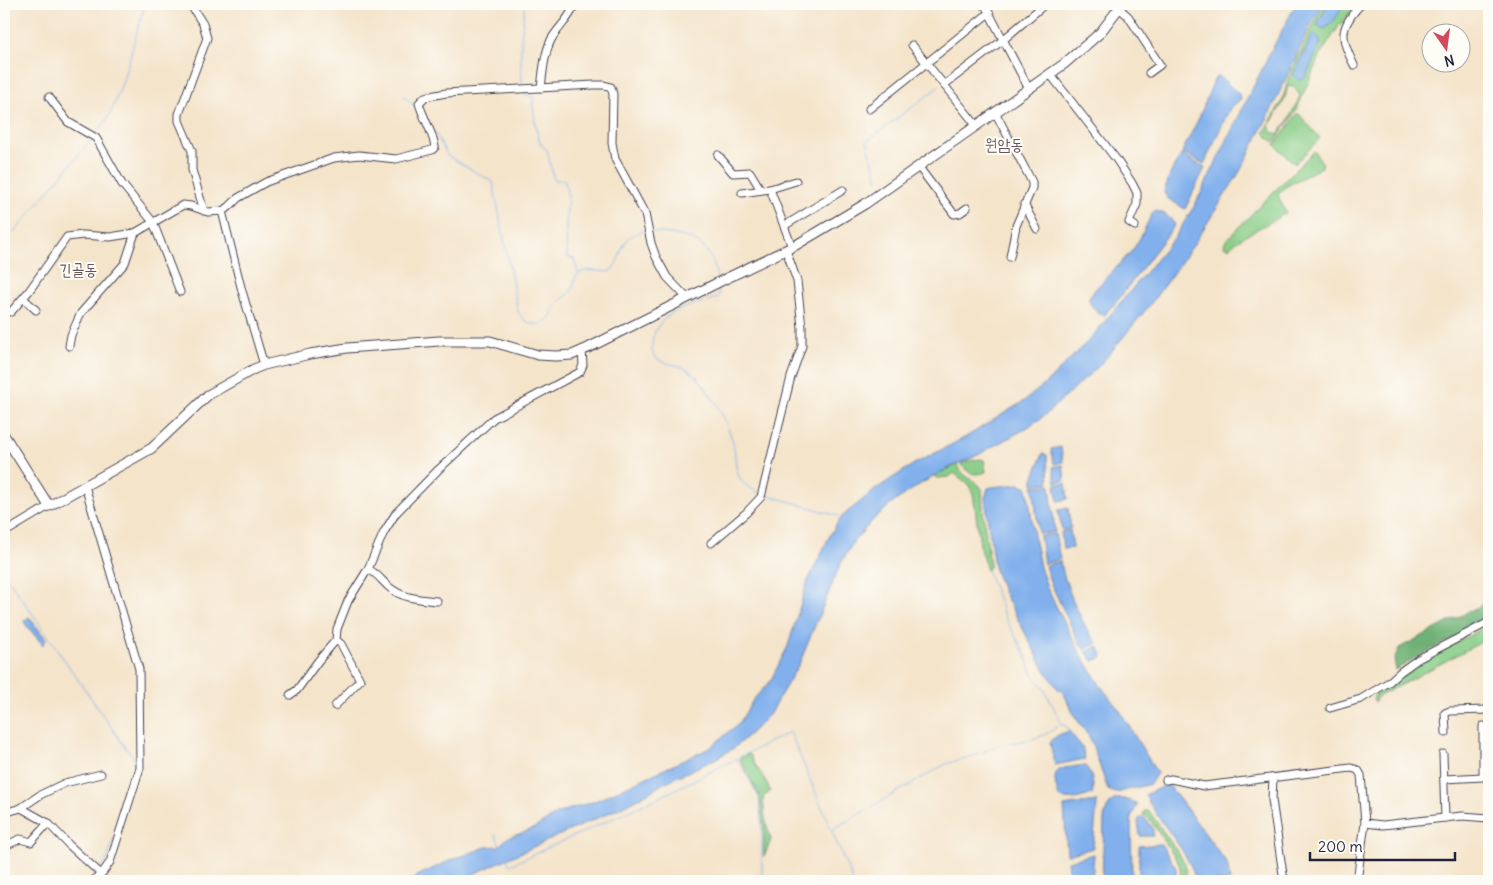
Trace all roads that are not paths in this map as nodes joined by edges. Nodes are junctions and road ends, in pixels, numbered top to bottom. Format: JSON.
{"nodes":[{"id":1,"x":190,"y":4,"type":"edge"},
{"id":2,"x":576,"y":4,"type":"edge"},
{"id":3,"x":981,"y":4,"type":"edge"},
{"id":4,"x":1045,"y":4,"type":"edge"},
{"id":5,"x":1361,"y":4,"type":"edge"},
{"id":6,"x":1121,"y":6,"type":"edge"},
{"id":7,"x":989,"y":13,"type":"junction"},
{"id":8,"x":1003,"y":40,"type":"junction"},
{"id":9,"x":912,"y":45,"type":"dead end"},
{"id":10,"x":926,"y":64,"type":"junction"},
{"id":11,"x":1354,"y":65,"type":"dead end"},
{"id":12,"x":1149,"y":73,"type":"dead end"},
{"id":13,"x":1050,"y":74,"type":"junction"},
{"id":14,"x":944,"y":86,"type":"junction"},
{"id":15,"x":541,"y":88,"type":"junction"},
{"id":16,"x":1028,"y":89,"type":"junction"},
{"id":17,"x":48,"y":97,"type":"dead end"},
{"id":18,"x":869,"y":109,"type":"dead end"},
{"id":19,"x":995,"y":112,"type":"junction"},
{"id":20,"x":976,"y":125,"type":"junction"},
{"id":21,"x":718,"y":155,"type":"dead end"},
{"id":22,"x":918,"y":166,"type":"junction"},
{"id":23,"x":796,"y":181,"type":"dead end"},
{"id":24,"x":770,"y":189,"type":"junction"},
{"id":25,"x":760,"y":190,"type":"junction"},
{"id":26,"x":843,"y":190,"type":"dead end"},
{"id":27,"x":742,"y":193,"type":"dead end"},
{"id":28,"x":1024,"y":204,"type":"junction"},
{"id":29,"x":967,"y":208,"type":"dead end"},
{"id":30,"x":222,"y":210,"type":"junction"},
{"id":31,"x":204,"y":211,"type":"junction"},
{"id":32,"x":153,"y":222,"type":"junction"},
{"id":33,"x":784,"y":226,"type":"junction"},
{"id":34,"x":1135,"y":226,"type":"dead end"},
{"id":35,"x":1037,"y":229,"type":"dead end"},
{"id":36,"x":135,"y":232,"type":"junction"},
{"id":37,"x":789,"y":248,"type":"junction"},
{"id":38,"x":1010,"y":257,"type":"dead end"},
{"id":39,"x":180,"y":292,"type":"dead end"},
{"id":40,"x":23,"y":298,"type":"junction"},
{"id":41,"x":686,"y":298,"type":"junction"},
{"id":42,"x":36,"y":310,"type":"dead end"},
{"id":43,"x":12,"y":312,"type":"dead end"},
{"id":44,"x":69,"y":346,"type":"dead end"},
{"id":45,"x":582,"y":350,"type":"junction"},
{"id":46,"x":264,"y":365,"type":"junction"},
{"id":47,"x":4,"y":435,"type":"edge"},
{"id":48,"x":85,"y":486,"type":"junction"},
{"id":49,"x":49,"y":506,"type":"junction"},
{"id":50,"x":4,"y":533,"type":"edge"},
{"id":51,"x":711,"y":543,"type":"dead end"},
{"id":52,"x":368,"y":569,"type":"junction"},
{"id":53,"x":437,"y":601,"type":"dead end"},
{"id":54,"x":1489,"y":622,"type":"edge"},
{"id":55,"x":336,"y":640,"type":"junction"},
{"id":56,"x":290,"y":694,"type":"dead end"},
{"id":57,"x":336,"y":706,"type":"dead end"},
{"id":58,"x":1330,"y":708,"type":"dead end"},
{"id":59,"x":1489,"y":710,"type":"edge"},
{"id":60,"x":1483,"y":726,"type":"dead end"},
{"id":61,"x":1446,"y":733,"type":"dead end"},
{"id":62,"x":1443,"y":754,"type":"dead end"},
{"id":63,"x":1487,"y":765,"type":"edge"},
{"id":64,"x":101,"y":774,"type":"dead end"},
{"id":65,"x":1273,"y":778,"type":"junction"},
{"id":66,"x":1444,"y":779,"type":"junction"},
{"id":67,"x":1166,"y":780,"type":"dead end"},
{"id":68,"x":21,"y":808,"type":"junction"},
{"id":69,"x":4,"y":812,"type":"edge"},
{"id":70,"x":1445,"y":818,"type":"junction"},
{"id":71,"x":1489,"y":818,"type":"edge"},
{"id":72,"x":48,"y":823,"type":"junction"},
{"id":73,"x":1365,"y":823,"type":"junction"},
{"id":74,"x":8,"y":846,"type":"dead end"},
{"id":75,"x":101,"y":874,"type":"junction"},
{"id":76,"x":93,"y":881,"type":"edge"},
{"id":77,"x":1284,"y":881,"type":"edge"},
{"id":78,"x":1357,"y":881,"type":"edge"}],
"edges":[{"from":1,"to":31,"type":"street"},
{"from":2,"to":15,"type":"street"},
{"from":3,"to":7,"type":"street"},
{"from":4,"to":8,"type":"street"},
{"from":5,"to":11,"type":"street"},
{"from":6,"to":12,"type":"street"},
{"from":6,"to":13,"type":"main road"},
{"from":7,"to":8,"type":"street"},
{"from":7,"to":10,"type":"street"},
{"from":8,"to":14,"type":"street"},
{"from":8,"to":16,"type":"street"},
{"from":9,"to":10,"type":"street"},
{"from":10,"to":14,"type":"street"},
{"from":10,"to":18,"type":"street"},
{"from":13,"to":16,"type":"main road"},
{"from":13,"to":34,"type":"street"},
{"from":14,"to":20,"type":"street"},
{"from":15,"to":30,"type":"street"},
{"from":15,"to":41,"type":"street"},
{"from":16,"to":19,"type":"main road"},
{"from":17,"to":32,"type":"street"},
{"from":19,"to":20,"type":"main road"},
{"from":19,"to":28,"type":"street"},
{"from":20,"to":22,"type":"main road"},
{"from":21,"to":25,"type":"street"},
{"from":22,"to":29,"type":"street"},
{"from":22,"to":37,"type":"main road"},
{"from":23,"to":24,"type":"street"},
{"from":24,"to":25,"type":"street"},
{"from":24,"to":33,"type":"street"},
{"from":25,"to":27,"type":"street"},
{"from":26,"to":33,"type":"street"},
{"from":28,"to":35,"type":"street"},
{"from":28,"to":38,"type":"street"},
{"from":30,"to":31,"type":"street"},
{"from":30,"to":46,"type":"street"},
{"from":31,"to":32,"type":"street"},
{"from":32,"to":36,"type":"street"},
{"from":32,"to":39,"type":"street"},
{"from":33,"to":37,"type":"street"},
{"from":36,"to":40,"type":"street"},
{"from":36,"to":44,"type":"street"},
{"from":37,"to":41,"type":"main road"},
{"from":37,"to":51,"type":"street"},
{"from":40,"to":42,"type":"street"},
{"from":40,"to":43,"type":"street"},
{"from":41,"to":45,"type":"main road"},
{"from":45,"to":46,"type":"main road"},
{"from":45,"to":52,"type":"street"},
{"from":46,"to":48,"type":"main road"},
{"from":47,"to":49,"type":"main road"},
{"from":48,"to":49,"type":"main road"},
{"from":48,"to":75,"type":"street"},
{"from":49,"to":50,"type":"street"},
{"from":52,"to":53,"type":"street"},
{"from":52,"to":55,"type":"street"},
{"from":54,"to":58,"type":"street"},
{"from":55,"to":56,"type":"street"},
{"from":55,"to":57,"type":"street"},
{"from":59,"to":61,"type":"street"},
{"from":60,"to":63,"type":"street"},
{"from":62,"to":66,"type":"street"},
{"from":63,"to":66,"type":"street"},
{"from":64,"to":68,"type":"street"},
{"from":65,"to":67,"type":"street"},
{"from":65,"to":73,"type":"street"},
{"from":65,"to":77,"type":"street"},
{"from":66,"to":70,"type":"street"},
{"from":68,"to":69,"type":"street"},
{"from":68,"to":72,"type":"street"},
{"from":70,"to":71,"type":"street"},
{"from":70,"to":73,"type":"street"},
{"from":72,"to":74,"type":"street"},
{"from":72,"to":75,"type":"street"},
{"from":73,"to":78,"type":"street"},
{"from":75,"to":76,"type":"street"}]}
